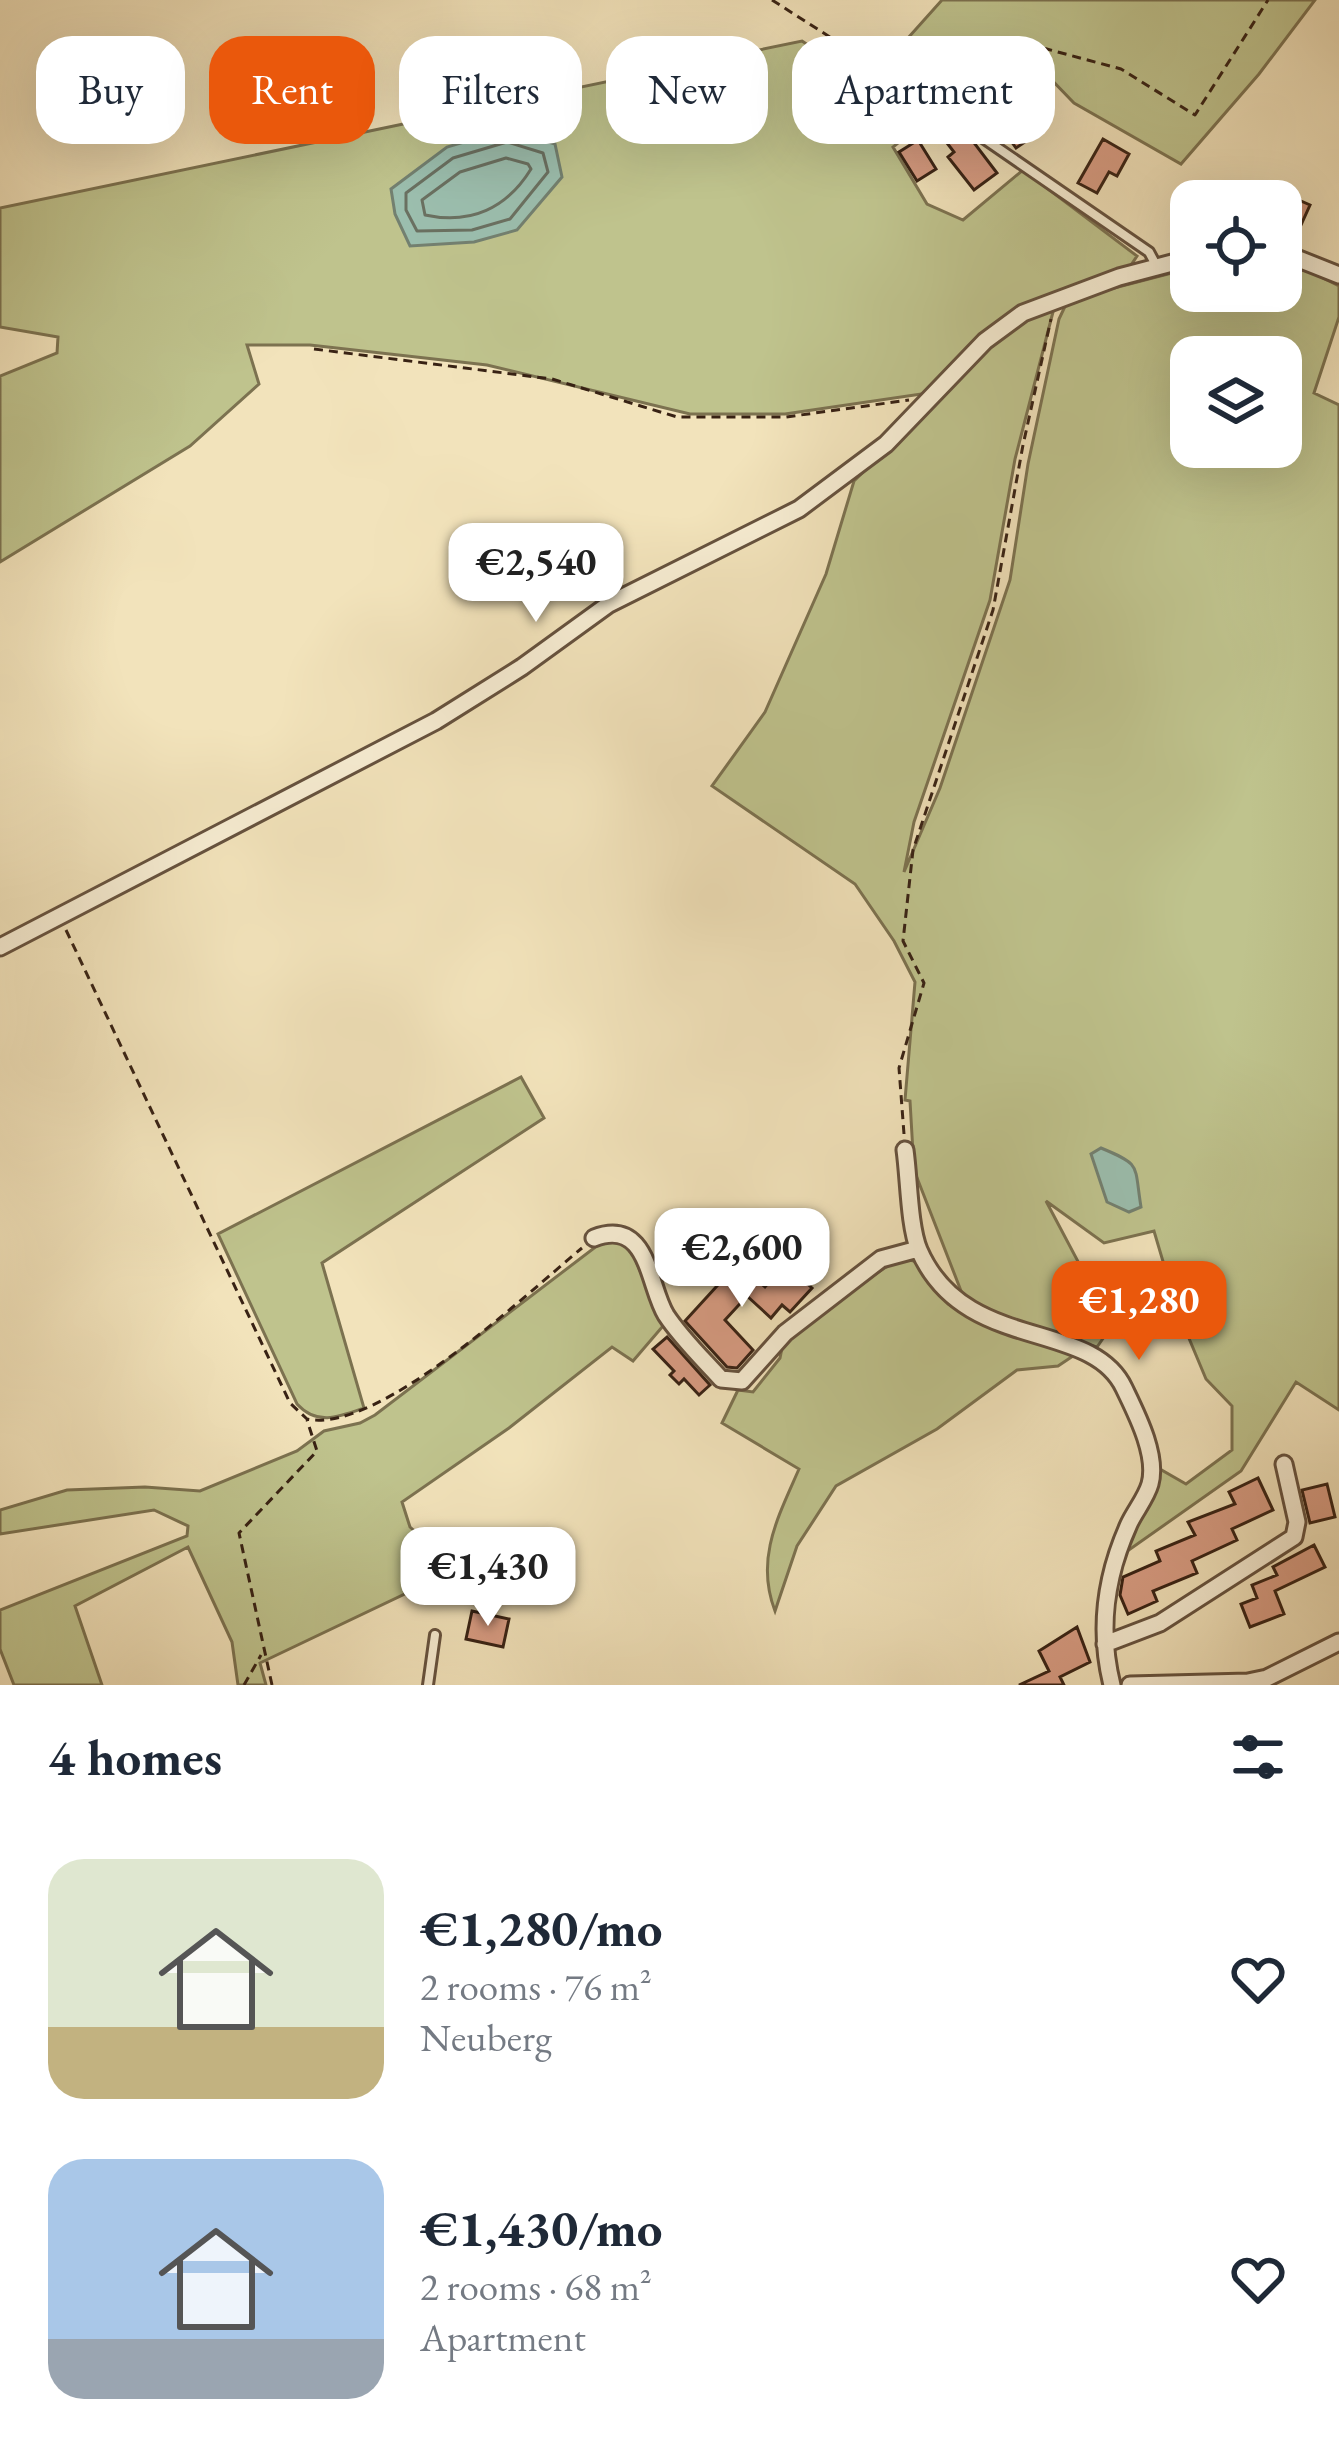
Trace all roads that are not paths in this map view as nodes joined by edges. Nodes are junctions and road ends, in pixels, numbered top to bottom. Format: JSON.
{"nodes":[{"id":1,"x":992,"y":144,"type":"edge"},
{"id":2,"x":1302,"y":260,"type":"edge"},
{"id":3,"x":1170,"y":263,"type":"edge"},
{"id":4,"x":1157,"y":266,"type":"junction"},
{"id":5,"x":1339,"y":275,"type":"edge"},
{"id":6,"x":0,"y":947,"type":"edge"},
{"id":7,"x":905,"y":1150,"type":"road end"},
{"id":8,"x":594,"y":1238,"type":"road end"},
{"id":9,"x":918,"y":1249,"type":"junction"},
{"id":10,"x":1284,"y":1464,"type":"dead end"},
{"id":11,"x":435,"y":1635,"type":"dead end"},
{"id":12,"x":1339,"y":1642,"type":"edge"},
{"id":13,"x":1105,"y":1644,"type":"junction"},
{"id":14,"x":428,"y":1685,"type":"edge"},
{"id":15,"x":1112,"y":1685,"type":"edge"},
{"id":16,"x":1130,"y":1685,"type":"edge"}],
"edges":[{"from":1,"to":4,"type":"lane"},
{"from":2,"to":5,"type":"street"},
{"from":3,"to":4,"type":"street"},
{"from":4,"to":6,"type":"street"},
{"from":7,"to":9,"type":"street"},
{"from":8,"to":9,"type":"street"},
{"from":9,"to":13,"type":"street"},
{"from":10,"to":13,"type":"street"},
{"from":11,"to":14,"type":"lane"},
{"from":12,"to":16,"type":"street"},
{"from":13,"to":15,"type":"street"}]}
